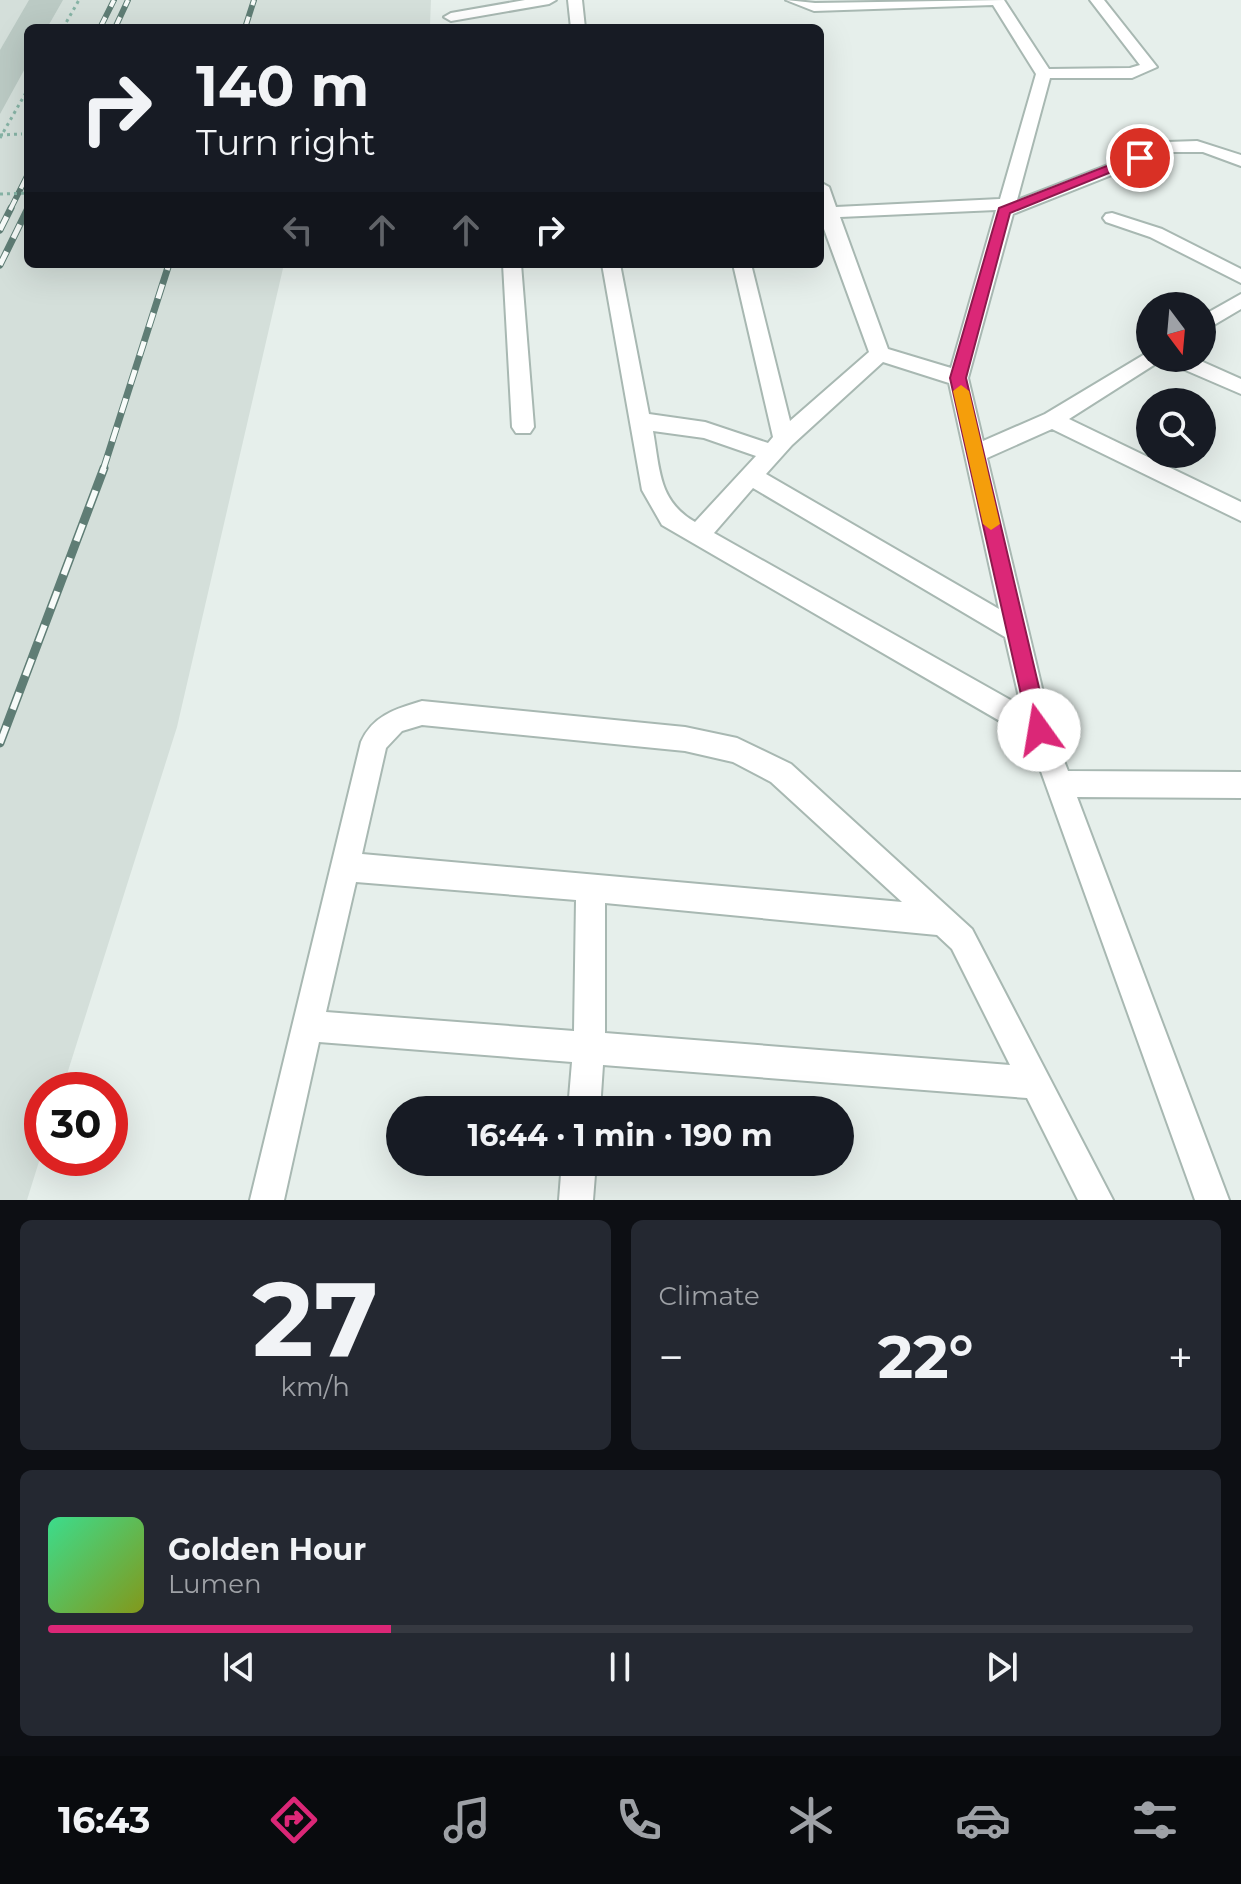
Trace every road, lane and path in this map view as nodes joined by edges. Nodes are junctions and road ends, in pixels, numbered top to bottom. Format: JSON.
{"nodes":[{"id":1,"x":79,"y":0,"type":"edge"},
{"id":2,"x":450,"y":0,"type":"edge"},
{"id":3,"x":549,"y":0,"type":"edge"},
{"id":4,"x":575,"y":0,"type":"edge"},
{"id":5,"x":793,"y":0,"type":"edge"},
{"id":6,"x":997,"y":0,"type":"edge"},
{"id":7,"x":1097,"y":0,"type":"edge"},
{"id":8,"x":451,"y":23,"type":"edge"},
{"id":9,"x":65,"y":24,"type":"edge"},
{"id":10,"x":578,"y":24,"type":"edge"},
{"id":11,"x":1044,"y":74,"type":"junction"},
{"id":12,"x":24,"y":96,"type":"edge"},
{"id":13,"x":22,"y":134,"type":"dead end"},
{"id":14,"x":1,"y":136,"type":"edge"},
{"id":15,"x":1241,"y":161,"type":"edge"},
{"id":16,"x":24,"y":193,"type":"edge"},
{"id":17,"x":0,"y":194,"type":"edge"},
{"id":18,"x":1005,"y":208,"type":"junction"},
{"id":19,"x":824,"y":212,"type":"edge"},
{"id":20,"x":1112,"y":218,"type":"dead end"},
{"id":21,"x":512,"y":268,"type":"edge"},
{"id":22,"x":612,"y":268,"type":"edge"},
{"id":23,"x":743,"y":268,"type":"edge"},
{"id":24,"x":1241,"y":277,"type":"edge"},
{"id":25,"x":1241,"y":300,"type":"edge"},
{"id":26,"x":1216,"y":316,"type":"edge"},
{"id":27,"x":880,"y":354,"type":"junction"},
{"id":28,"x":1136,"y":367,"type":"edge"},
{"id":29,"x":1207,"y":372,"type":"edge"},
{"id":30,"x":958,"y":378,"type":"junction"},
{"id":31,"x":1241,"y":387,"type":"edge"},
{"id":32,"x":1052,"y":420,"type":"junction"},
{"id":33,"x":640,"y":421,"type":"junction"},
{"id":34,"x":523,"y":427,"type":"dead end"},
{"id":35,"x":778,"y":446,"type":"junction"},
{"id":36,"x":975,"y":454,"type":"junction"},
{"id":37,"x":751,"y":476,"type":"junction"},
{"id":38,"x":1241,"y":512,"type":"edge"},
{"id":39,"x":698,"y":535,"type":"junction"},
{"id":40,"x":1016,"y":631,"type":"junction"},
{"id":41,"x":1039,"y":730,"type":"junction"},
{"id":42,"x":1059,"y":784,"type":"junction"},
{"id":43,"x":1241,"y":785,"type":"edge"},
{"id":44,"x":345,"y":867,"type":"junction"},
{"id":45,"x":591,"y":887,"type":"junction"},
{"id":46,"x":944,"y":921,"type":"junction"},
{"id":47,"x":308,"y":1026,"type":"junction"},
{"id":48,"x":589,"y":1047,"type":"junction"},
{"id":49,"x":1036,"y":1083,"type":"junction"},
{"id":50,"x":585,"y":1096,"type":"edge"},
{"id":51,"x":578,"y":1176,"type":"edge"},
{"id":52,"x":267,"y":1200,"type":"edge"},
{"id":53,"x":576,"y":1200,"type":"edge"},
{"id":54,"x":1096,"y":1200,"type":"edge"},
{"id":55,"x":1212,"y":1200,"type":"edge"}],
"edges":[{"from":1,"to":9,"type":"path"},
{"from":2,"to":8,"type":"street"},
{"from":3,"to":8,"type":"street"},
{"from":4,"to":10,"type":"street"},
{"from":5,"to":6,"type":"street"},
{"from":6,"to":11,"type":"street"},
{"from":7,"to":11,"type":"street"},
{"from":11,"to":18,"type":"street"},
{"from":12,"to":14,"type":"path"},
{"from":13,"to":14,"type":"path"},
{"from":15,"to":18,"type":"street"},
{"from":16,"to":17,"type":"path","bridge":true},
{"from":18,"to":19,"type":"street"},
{"from":18,"to":30,"type":"street"},
{"from":19,"to":27,"type":"street"},
{"from":20,"to":24,"type":"street"},
{"from":21,"to":34,"type":"street"},
{"from":22,"to":33,"type":"street"},
{"from":23,"to":35,"type":"street"},
{"from":25,"to":26,"type":"street"},
{"from":27,"to":30,"type":"street"},
{"from":27,"to":35,"type":"street"},
{"from":28,"to":32,"type":"street"},
{"from":29,"to":31,"type":"street"},
{"from":30,"to":36,"type":"street"},
{"from":32,"to":36,"type":"street"},
{"from":32,"to":38,"type":"street"},
{"from":33,"to":35,"type":"street"},
{"from":33,"to":39,"type":"street"},
{"from":35,"to":37,"type":"street"},
{"from":36,"to":40,"type":"street"},
{"from":37,"to":39,"type":"street"},
{"from":37,"to":40,"type":"street"},
{"from":39,"to":41,"type":"street"},
{"from":40,"to":41,"type":"street"},
{"from":41,"to":42,"type":"street"},
{"from":42,"to":43,"type":"street"},
{"from":42,"to":55,"type":"street"},
{"from":44,"to":45,"type":"street"},
{"from":44,"to":46,"type":"street"},
{"from":44,"to":47,"type":"street"},
{"from":45,"to":46,"type":"street"},
{"from":45,"to":48,"type":"street"},
{"from":46,"to":49,"type":"street"},
{"from":47,"to":48,"type":"street"},
{"from":47,"to":52,"type":"street"},
{"from":48,"to":49,"type":"street"},
{"from":48,"to":50,"type":"street"},
{"from":49,"to":54,"type":"street"},
{"from":51,"to":53,"type":"street"}]}
